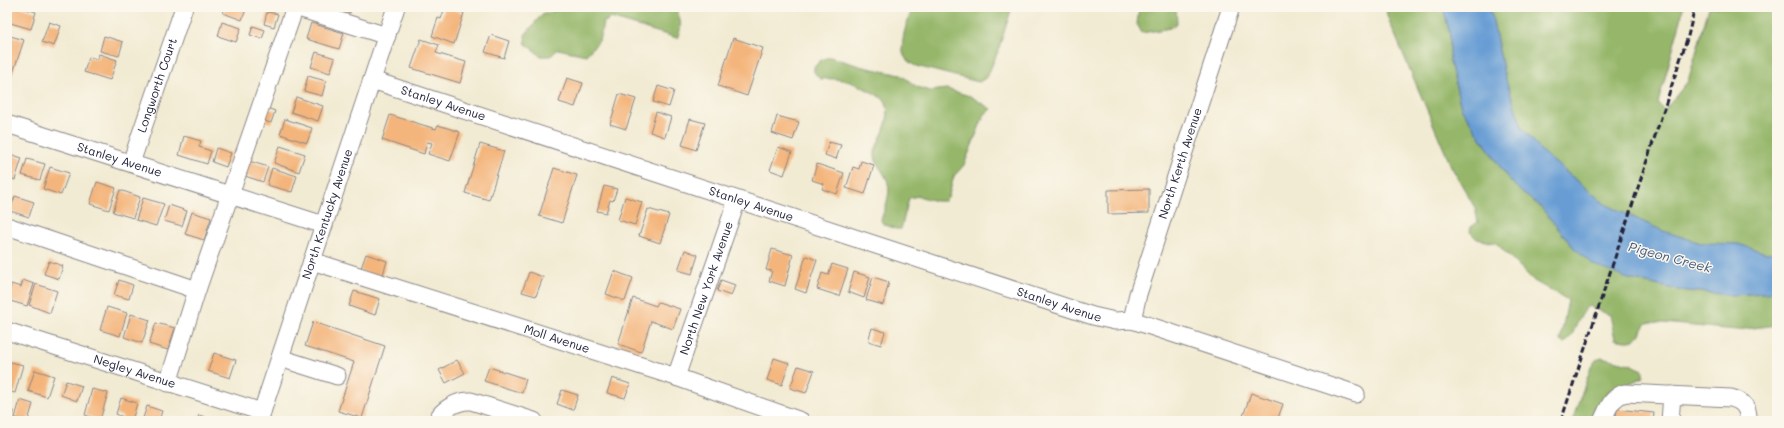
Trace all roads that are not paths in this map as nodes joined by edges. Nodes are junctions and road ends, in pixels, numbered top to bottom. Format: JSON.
{"nodes":[{"id":1,"x":184,"y":7,"type":"edge"},
{"id":2,"x":295,"y":7,"type":"edge"},
{"id":3,"x":396,"y":7,"type":"edge"},
{"id":4,"x":1231,"y":7,"type":"edge"},
{"id":5,"x":387,"y":36,"type":"junction"},
{"id":6,"x":372,"y":80,"type":"junction"},
{"id":7,"x":7,"y":124,"type":"edge"},
{"id":8,"x":131,"y":163,"type":"junction"},
{"id":9,"x":231,"y":195,"type":"junction"},
{"id":10,"x":737,"y":200,"type":"junction"},
{"id":11,"x":324,"y":224,"type":"junction"},
{"id":12,"x":7,"y":226,"type":"edge"},
{"id":13,"x":312,"y":261,"type":"junction"},
{"id":14,"x":197,"y":290,"type":"junction"},
{"id":15,"x":1132,"y":320,"type":"junction"},
{"id":16,"x":7,"y":331,"type":"edge"},
{"id":17,"x":280,"y":358,"type":"junction"},
{"id":18,"x":337,"y":376,"type":"dead end"},
{"id":19,"x":676,"y":377,"type":"junction"},
{"id":20,"x":168,"y":383,"type":"junction"},
{"id":21,"x":1356,"y":394,"type":"dead end"},
{"id":22,"x":1672,"y":395,"type":"junction"},
{"id":23,"x":261,"y":417,"type":"edge"},
{"id":24,"x":437,"y":421,"type":"edge"},
{"id":25,"x":534,"y":421,"type":"edge"},
{"id":26,"x":800,"y":421,"type":"edge"},
{"id":27,"x":1602,"y":421,"type":"edge"},
{"id":28,"x":1670,"y":421,"type":"edge"},
{"id":29,"x":1748,"y":421,"type":"edge"}],
"edges":[{"from":1,"to":8,"type":"street","name":"Longworth Court"},
{"from":2,"to":5,"type":"street"},
{"from":2,"to":9,"type":"street"},
{"from":3,"to":5,"type":"street","name":"North Kentucky Avenue"},
{"from":4,"to":15,"type":"street","name":"North Kerth Avenue"},
{"from":5,"to":6,"type":"street","name":"North Kentucky Avenue"},
{"from":6,"to":10,"type":"street","name":"Stanley Avenue"},
{"from":6,"to":11,"type":"street","name":"North Kentucky Avenue"},
{"from":7,"to":8,"type":"street","name":"Stanley Avenue"},
{"from":8,"to":9,"type":"street","name":"Stanley Avenue"},
{"from":9,"to":11,"type":"street","name":"Stanley Avenue"},
{"from":9,"to":14,"type":"street"},
{"from":10,"to":15,"type":"street","name":"Stanley Avenue"},
{"from":10,"to":19,"type":"street","name":"North New York Avenue"},
{"from":11,"to":13,"type":"street","name":"North Kentucky Avenue"},
{"from":12,"to":14,"type":"street"},
{"from":13,"to":17,"type":"street","name":"North Kentucky Avenue"},
{"from":13,"to":19,"type":"street","name":"Moll Avenue"},
{"from":14,"to":20,"type":"street"},
{"from":15,"to":21,"type":"street","name":"Stanley Avenue"},
{"from":16,"to":20,"type":"street","name":"Negley Avenue"},
{"from":17,"to":18,"type":"street"},
{"from":17,"to":23,"type":"street","name":"North Kentucky Avenue"},
{"from":19,"to":26,"type":"street","name":"Moll Avenue"},
{"from":20,"to":23,"type":"street","name":"Negley Avenue"},
{"from":22,"to":27,"type":"street"},
{"from":22,"to":28,"type":"street"},
{"from":22,"to":29,"type":"street"},
{"from":24,"to":25,"type":"street"}]}
